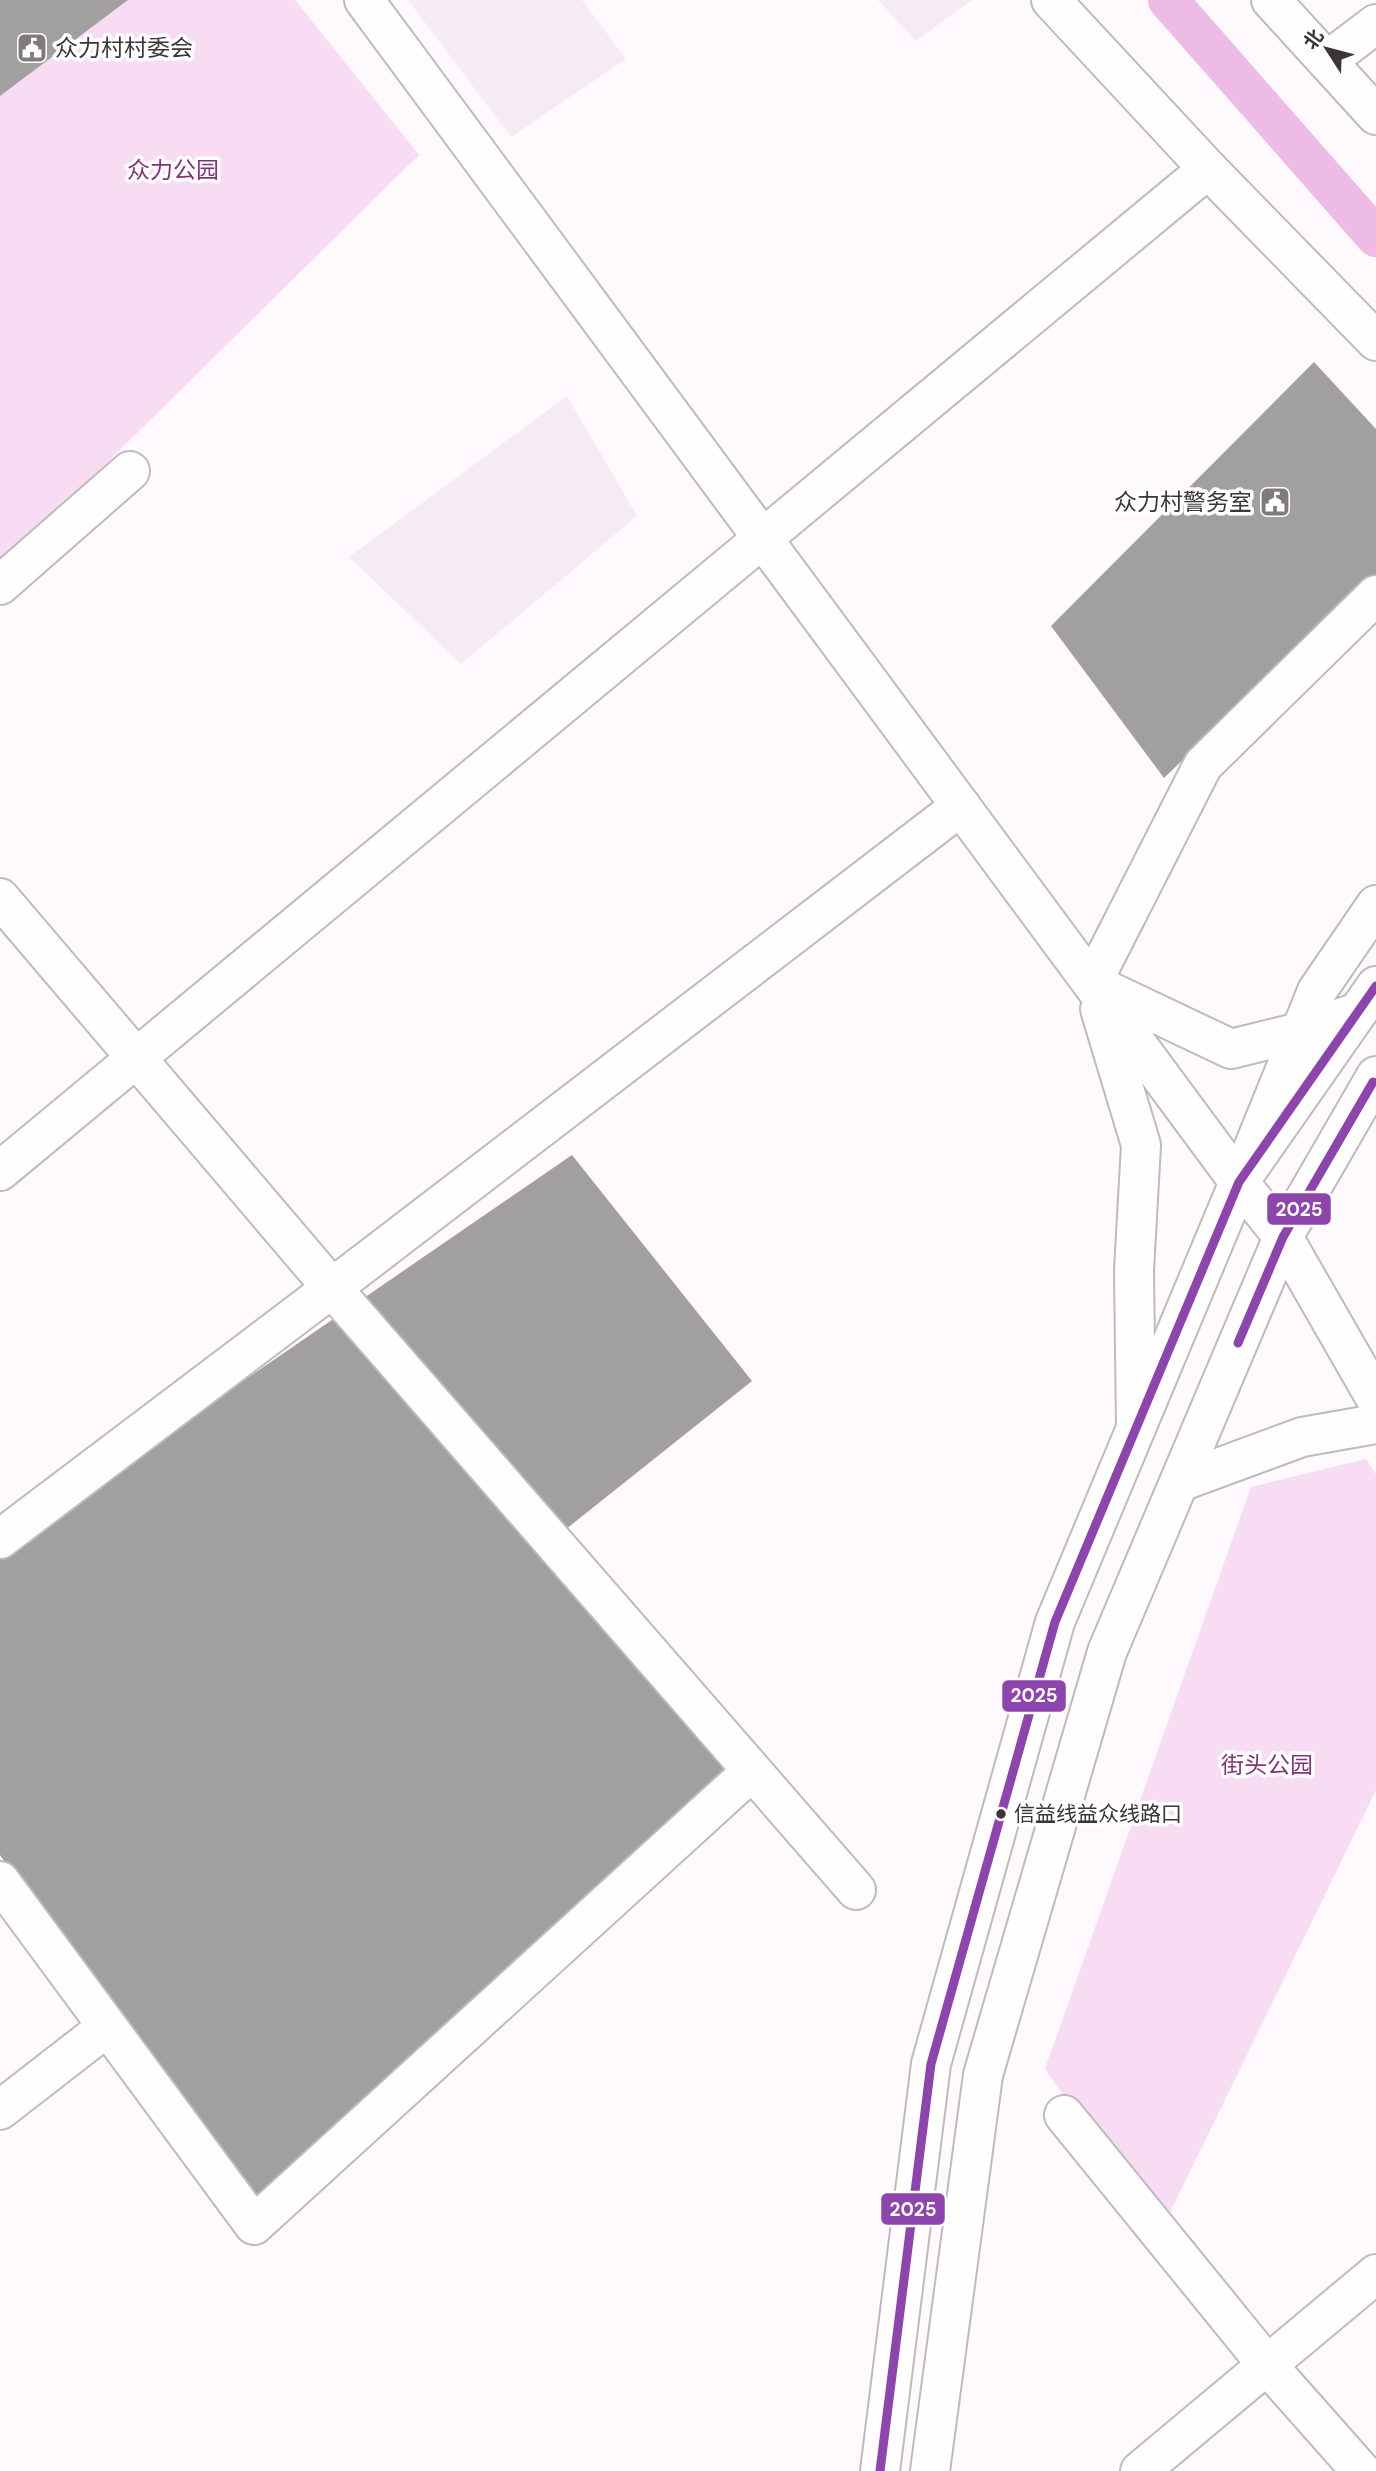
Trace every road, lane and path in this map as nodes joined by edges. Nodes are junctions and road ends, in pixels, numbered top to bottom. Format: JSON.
{"nodes":[{"id":1,"x":364,"y":0,"type":"edge"},
{"id":2,"x":1051,"y":0,"type":"edge"},
{"id":3,"x":1271,"y":0,"type":"edge"},
{"id":4,"x":1376,"y":24,"type":"edge"},
{"id":5,"x":1327,"y":61,"type":"junction"},
{"id":6,"x":1376,"y":115,"type":"edge"},
{"id":7,"x":1208,"y":169,"type":"junction"},
{"id":8,"x":1376,"y":341,"type":"edge"},
{"id":9,"x":130,"y":471,"type":"dead end"},
{"id":10,"x":763,"y":538,"type":"junction"},
{"id":11,"x":0,"y":585,"type":"edge"},
{"id":12,"x":1376,"y":595,"type":"edge"},
{"id":13,"x":961,"y":806,"type":"junction"},
{"id":14,"x":0,"y":898,"type":"edge"},
{"id":15,"x":1376,"y":905,"type":"edge"},
{"id":16,"x":1093,"y":983,"type":"junction"},
{"id":17,"x":1367,"y":999,"type":"edge"},
{"id":18,"x":1300,"y":1032,"type":"junction"},
{"id":19,"x":136,"y":1058,"type":"junction"},
{"id":20,"x":1376,"y":1076,"type":"edge"},
{"id":21,"x":0,"y":1171,"type":"edge"},
{"id":22,"x":1239,"y":1182,"type":"junction"},
{"id":23,"x":1283,"y":1237,"type":"junction"},
{"id":24,"x":332,"y":1288,"type":"junction"},
{"id":25,"x":1376,"y":1399,"type":"edge"},
{"id":26,"x":1376,"y":1424,"type":"edge"},
{"id":27,"x":1136,"y":1428,"type":"junction"},
{"id":28,"x":1180,"y":1482,"type":"junction"},
{"id":29,"x":0,"y":1538,"type":"edge"},
{"id":30,"x":752,"y":1771,"type":"junction"},
{"id":31,"x":0,"y":1881,"type":"edge"},
{"id":32,"x":856,"y":1890,"type":"dead end"},
{"id":33,"x":107,"y":2027,"type":"junction"},
{"id":34,"x":0,"y":2110,"type":"edge"},
{"id":35,"x":1064,"y":2115,"type":"dead end"},
{"id":36,"x":1376,"y":2274,"type":"edge"},
{"id":37,"x":1268,"y":2366,"type":"junction"},
{"id":38,"x":880,"y":2471,"type":"edge"},
{"id":39,"x":930,"y":2471,"type":"edge"},
{"id":40,"x":1140,"y":2471,"type":"edge"},
{"id":41,"x":1361,"y":2471,"type":"edge"}],
"edges":[{"from":1,"to":10,"type":"street"},
{"from":2,"to":7,"type":"street"},
{"from":3,"to":5,"type":"street"},
{"from":4,"to":5,"type":"street"},
{"from":5,"to":6,"type":"street"},
{"from":7,"to":8,"type":"street"},
{"from":7,"to":10,"type":"street"},
{"from":9,"to":11,"type":"street"},
{"from":10,"to":13,"type":"street"},
{"from":10,"to":19,"type":"street"},
{"from":12,"to":16,"type":"street"},
{"from":13,"to":16,"type":"street"},
{"from":13,"to":24,"type":"street"},
{"from":14,"to":19,"type":"street"},
{"from":15,"to":18,"type":"street"},
{"from":16,"to":18,"type":"street"},
{"from":16,"to":22,"type":"street"},
{"from":16,"to":27,"type":"street"},
{"from":17,"to":18,"type":"street"},
{"from":17,"to":22,"type":"street"},
{"from":18,"to":22,"type":"street"},
{"from":19,"to":21,"type":"street"},
{"from":19,"to":24,"type":"street"},
{"from":20,"to":23,"type":"street"},
{"from":22,"to":23,"type":"street"},
{"from":22,"to":27,"type":"street"},
{"from":23,"to":25,"type":"street"},
{"from":23,"to":28,"type":"street"},
{"from":24,"to":29,"type":"street"},
{"from":24,"to":30,"type":"street"},
{"from":26,"to":28,"type":"street"},
{"from":27,"to":38,"type":"street"},
{"from":28,"to":39,"type":"street"},
{"from":30,"to":32,"type":"street"},
{"from":30,"to":33,"type":"street"},
{"from":31,"to":33,"type":"street"},
{"from":33,"to":34,"type":"street"},
{"from":35,"to":37,"type":"street"},
{"from":36,"to":37,"type":"street"},
{"from":37,"to":40,"type":"street"},
{"from":37,"to":41,"type":"street"}]}
